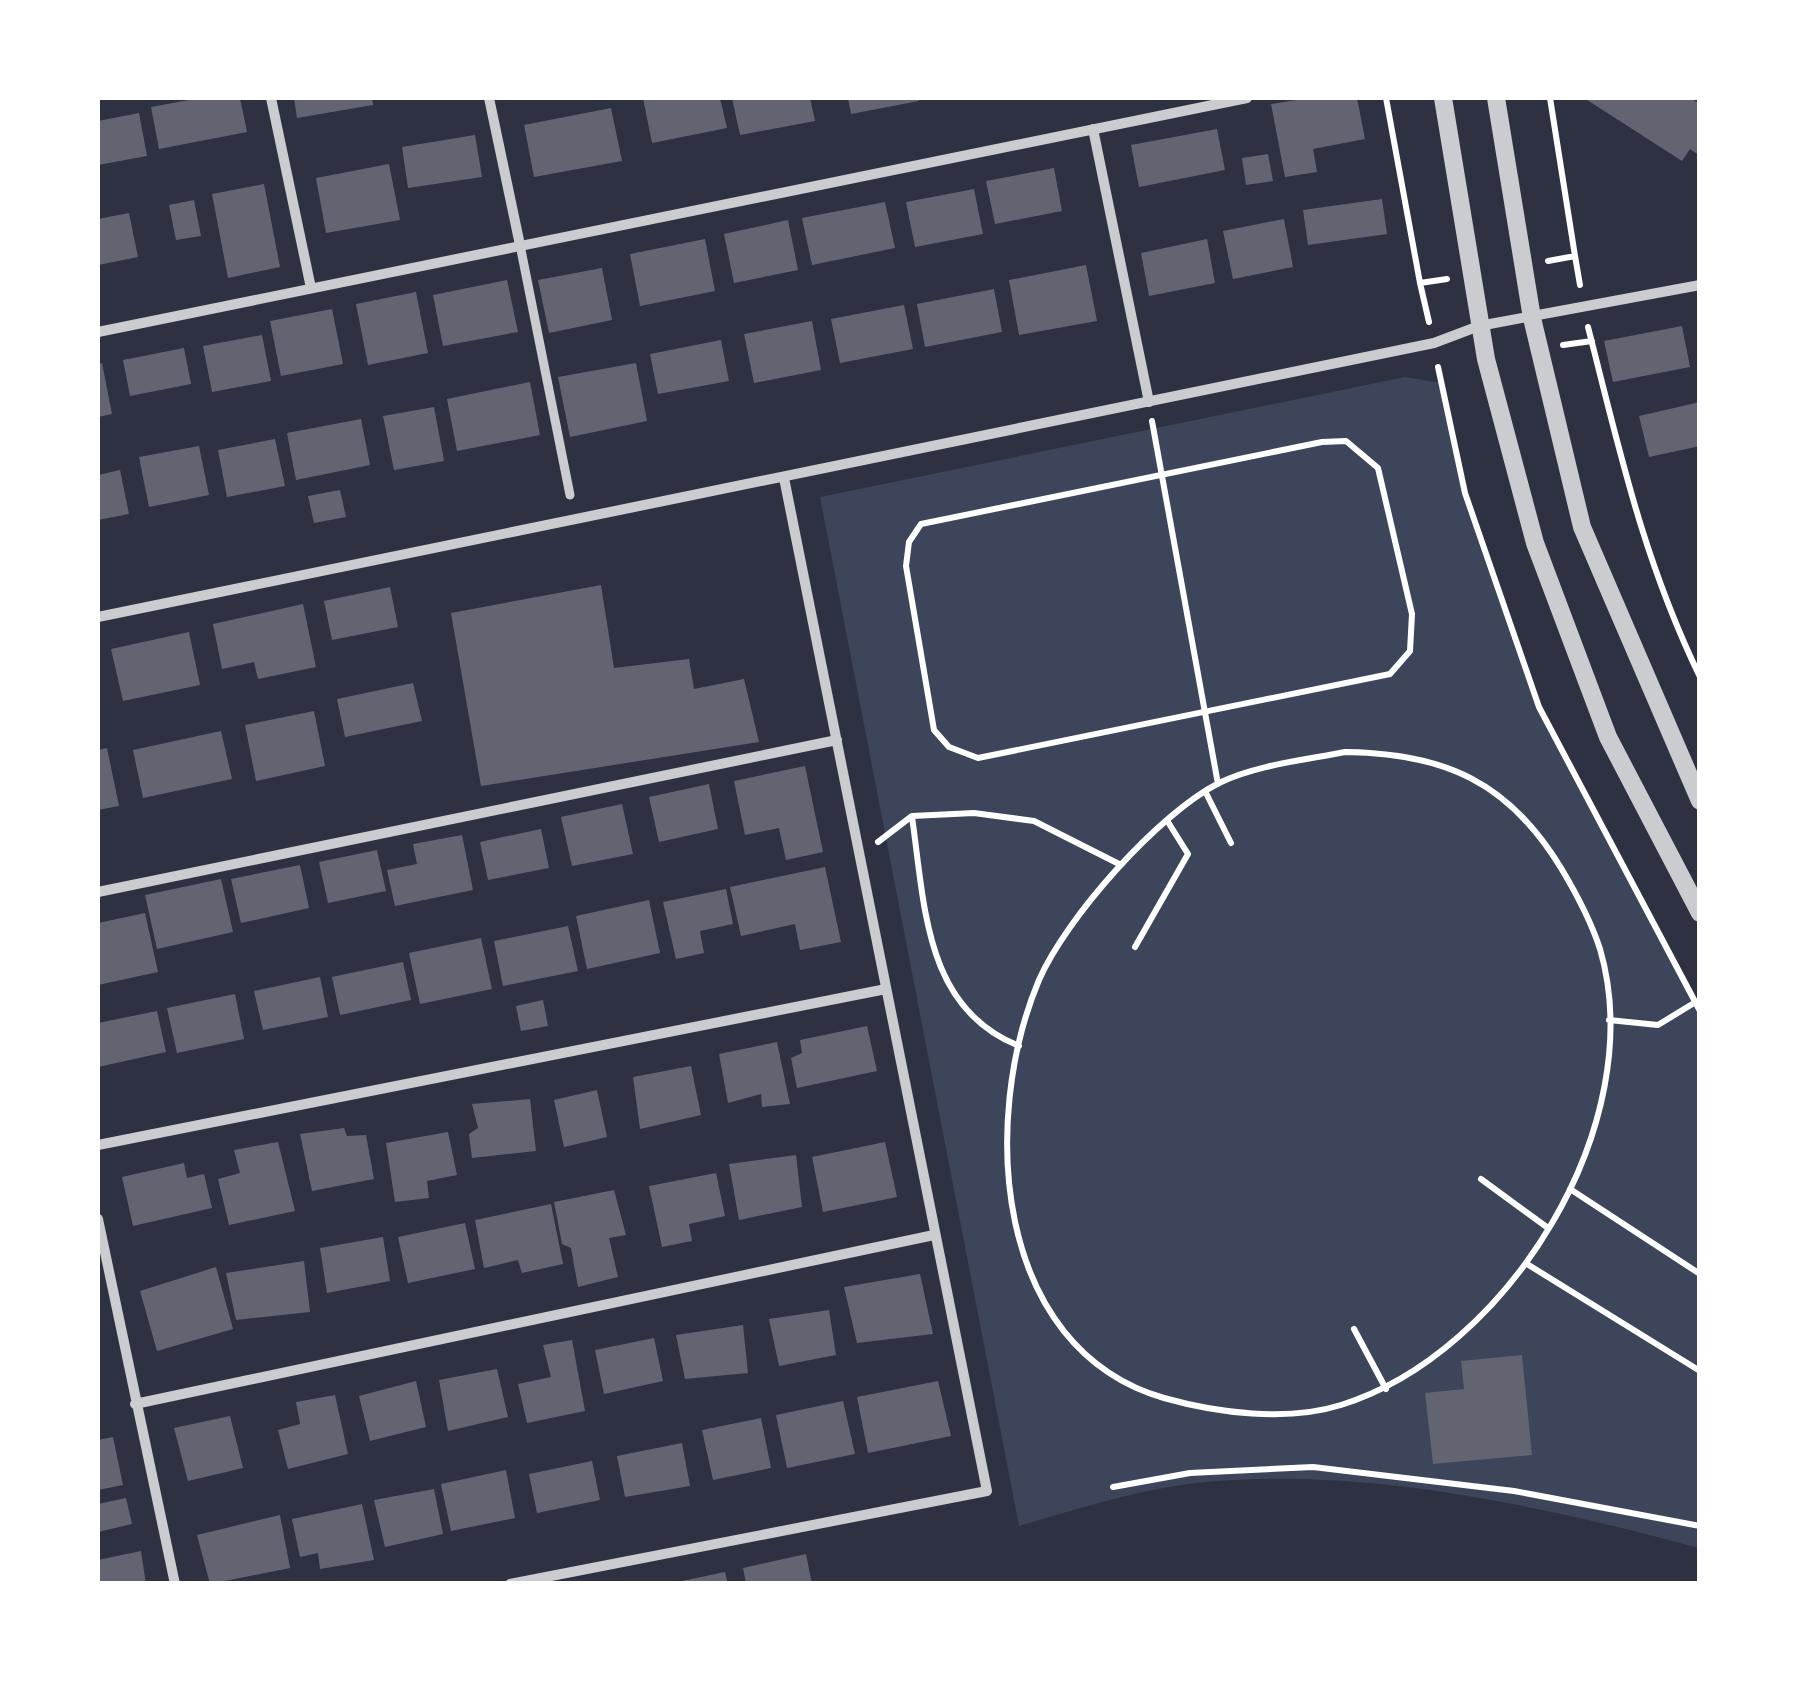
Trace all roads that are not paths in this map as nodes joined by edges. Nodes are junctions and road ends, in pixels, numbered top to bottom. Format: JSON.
{"nodes":[{"id":1,"x":271,"y":98,"type":"edge"},
{"id":2,"x":490,"y":98,"type":"edge"},
{"id":3,"x":1247,"y":98,"type":"edge"},
{"id":4,"x":1443,"y":98,"type":"edge"},
{"id":5,"x":1496,"y":98,"type":"edge"},
{"id":6,"x":1093,"y":128,"type":"junction"},
{"id":7,"x":520,"y":245,"type":"junction"},
{"id":8,"x":1700,"y":286,"type":"edge"},
{"id":9,"x":311,"y":288,"type":"junction"},
{"id":10,"x":1532,"y":318,"type":"junction"},
{"id":11,"x":1479,"y":326,"type":"junction"},
{"id":12,"x":98,"y":332,"type":"edge"},
{"id":13,"x":1149,"y":402,"type":"junction"},
{"id":14,"x":784,"y":478,"type":"junction"},
{"id":15,"x":570,"y":494,"type":"dead end"},
{"id":16,"x":98,"y":617,"type":"edge"},
{"id":17,"x":837,"y":740,"type":"junction"},
{"id":18,"x":1700,"y":802,"type":"edge"},
{"id":19,"x":98,"y":892,"type":"edge"},
{"id":20,"x":1700,"y":913,"type":"edge"},
{"id":21,"x":886,"y":989,"type":"junction"},
{"id":22,"x":98,"y":1145,"type":"edge"},
{"id":23,"x":98,"y":1219,"type":"edge"},
{"id":24,"x":934,"y":1234,"type":"junction"},
{"id":25,"x":135,"y":1404,"type":"junction"},
{"id":26,"x":534,"y":1581,"type":"edge"},
{"id":27,"x":175,"y":1584,"type":"edge"},
{"id":28,"x":510,"y":1584,"type":"edge"}],
"edges":[{"from":1,"to":9,"type":"street"},
{"from":2,"to":7,"type":"street"},
{"from":3,"to":6,"type":"street"},
{"from":4,"to":11,"type":"street"},
{"from":5,"to":10,"type":"street"},
{"from":6,"to":7,"type":"street"},
{"from":6,"to":13,"type":"street"},
{"from":7,"to":9,"type":"street"},
{"from":7,"to":15,"type":"street"},
{"from":8,"to":10,"type":"street"},
{"from":9,"to":12,"type":"street"},
{"from":10,"to":11,"type":"street"},
{"from":10,"to":18,"type":"street"},
{"from":11,"to":13,"type":"street"},
{"from":11,"to":20,"type":"street"},
{"from":13,"to":14,"type":"street"},
{"from":14,"to":16,"type":"street"},
{"from":14,"to":17,"type":"street"},
{"from":17,"to":19,"type":"street"},
{"from":17,"to":21,"type":"street"},
{"from":21,"to":22,"type":"street"},
{"from":21,"to":24,"type":"street"},
{"from":23,"to":25,"type":"street"},
{"from":24,"to":25,"type":"street"},
{"from":24,"to":26,"type":"street"},
{"from":25,"to":27,"type":"street"},
{"from":26,"to":28,"type":"street"}]}
